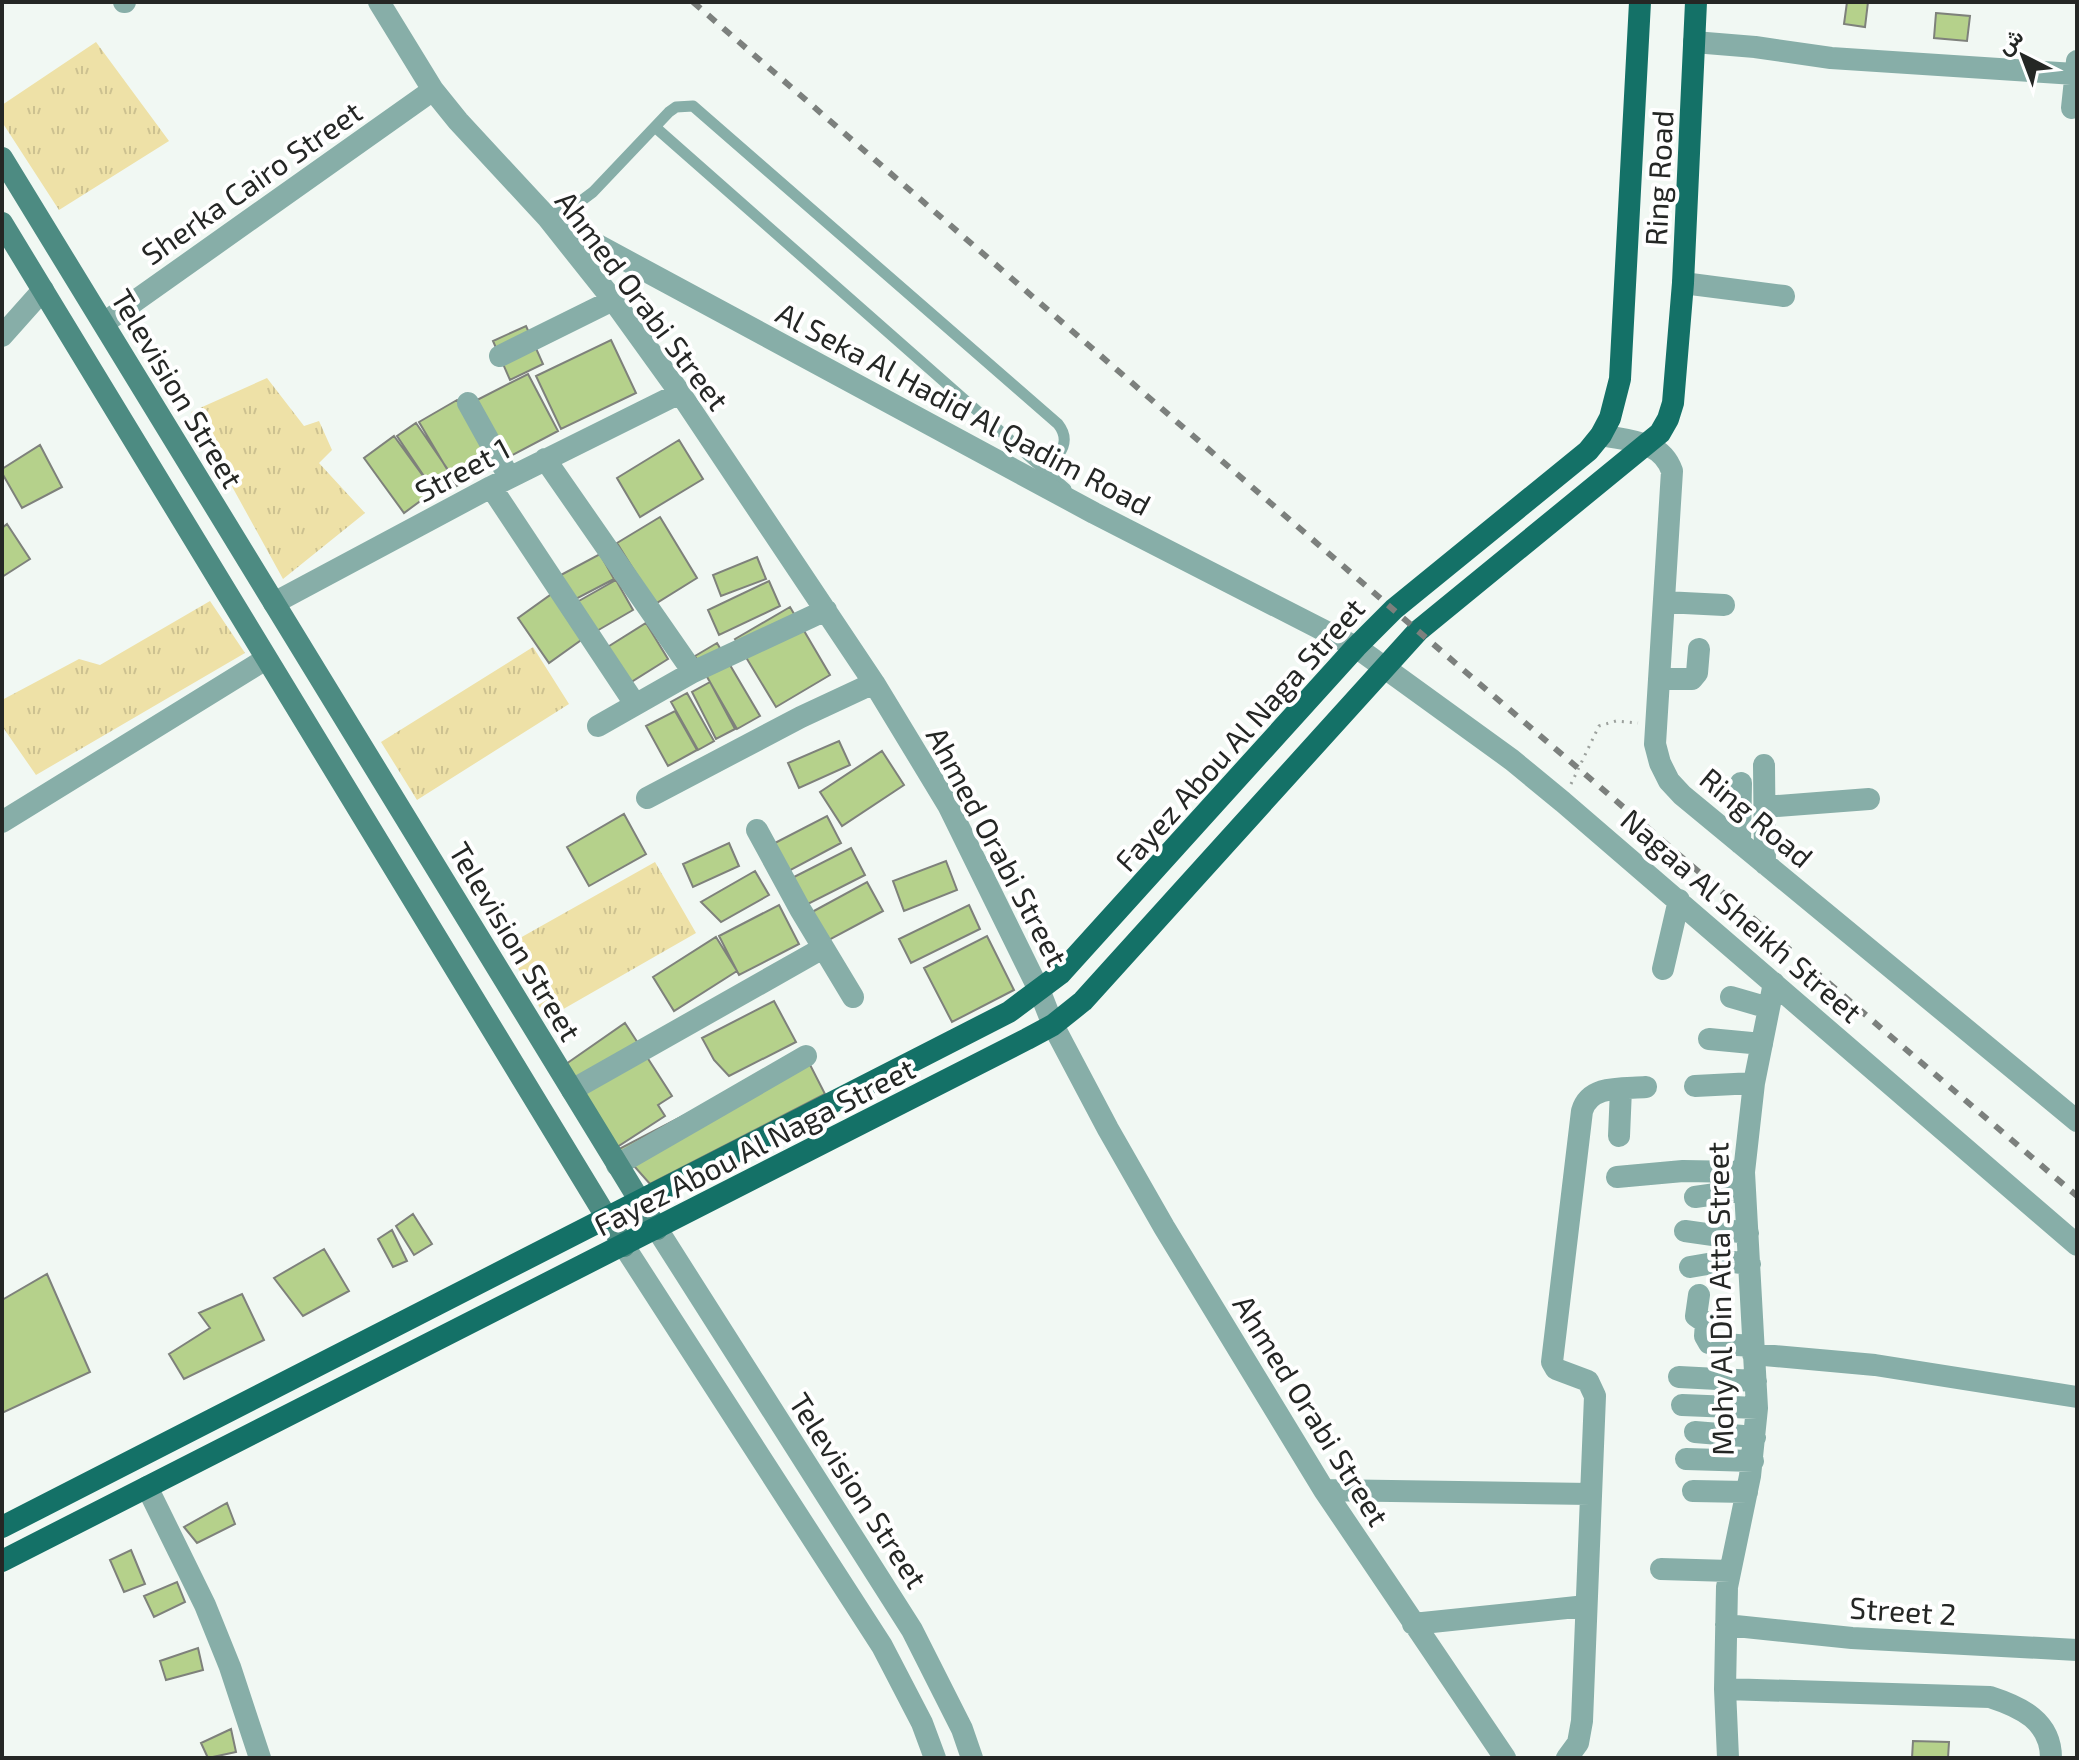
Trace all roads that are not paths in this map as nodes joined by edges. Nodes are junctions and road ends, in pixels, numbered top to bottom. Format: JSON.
{"nodes":[{"id":1,"x":379,"y":2,"type":"edge"},
{"id":2,"x":1640,"y":2,"type":"edge"},
{"id":3,"x":1696,"y":2,"type":"edge"},
{"id":4,"x":1694,"y":42,"type":"junction"},
{"id":5,"x":2076,"y":67,"type":"edge"},
{"id":6,"x":433,"y":90,"type":"junction"},
{"id":7,"x":2072,"y":108,"type":"dead end"},
{"id":8,"x":655,"y":127,"type":"junction"},
{"id":9,"x":2,"y":158,"type":"edge"},
{"id":10,"x":547,"y":217,"type":"junction"},
{"id":11,"x":2,"y":223,"type":"edge"},
{"id":12,"x":1683,"y":283,"type":"junction"},
{"id":13,"x":43,"y":290,"type":"junction"},
{"id":14,"x":1784,"y":296,"type":"dead end"},
{"id":15,"x":613,"y":300,"type":"junction"},
{"id":16,"x":104,"y":323,"type":"junction"},
{"id":17,"x":2,"y":336,"type":"edge"},
{"id":18,"x":500,"y":356,"type":"dead end"},
{"id":19,"x":680,"y":393,"type":"junction"},
{"id":20,"x":468,"y":403,"type":"dead end"},
{"id":21,"x":1601,"y":435,"type":"junction"},
{"id":22,"x":1648,"y":444,"type":"junction"},
{"id":23,"x":545,"y":459,"type":"junction"},
{"id":24,"x":1045,"y":471,"type":"junction"},
{"id":25,"x":500,"y":482,"type":"junction"},
{"id":26,"x":1094,"y":513,"type":"junction"},
{"id":27,"x":1664,"y":602,"type":"junction"},
{"id":28,"x":274,"y":603,"type":"junction"},
{"id":29,"x":1724,"y":605,"type":"dead end"},
{"id":30,"x":1394,"y":609,"type":"joint"},
{"id":31,"x":826,"y":610,"type":"junction"},
{"id":32,"x":1418,"y":631,"type":"joint"},
{"id":33,"x":1356,"y":647,"type":"junction"},
{"id":34,"x":1699,"y":649,"type":"dead end"},
{"id":35,"x":266,"y":659,"type":"junction"},
{"id":36,"x":1385,"y":667,"type":"junction"},
{"id":37,"x":693,"y":672,"type":"junction"},
{"id":38,"x":1659,"y":679,"type":"junction"},
{"id":39,"x":874,"y":683,"type":"junction"},
{"id":40,"x":635,"y":704,"type":"junction"},
{"id":41,"x":598,"y":726,"type":"dead end"},
{"id":42,"x":1764,"y":765,"type":"dead end"},
{"id":43,"x":1741,"y":783,"type":"dead end"},
{"id":44,"x":647,"y":798,"type":"dead end"},
{"id":45,"x":1869,"y":799,"type":"dead end"},
{"id":46,"x":1764,"y":807,"type":"junction"},
{"id":47,"x":2,"y":822,"type":"edge"},
{"id":48,"x":757,"y":830,"type":"dead end"},
{"id":49,"x":1740,"y":843,"type":"junction"},
{"id":50,"x":1765,"y":864,"type":"junction"},
{"id":51,"x":1679,"y":900,"type":"junction"},
{"id":52,"x":823,"y":948,"type":"junction"},
{"id":53,"x":1663,"y":969,"type":"dead end"},
{"id":54,"x":1774,"y":983,"type":"junction"},
{"id":55,"x":1040,"y":992,"type":"junction"},
{"id":56,"x":853,"y":997,"type":"dead end"},
{"id":57,"x":1731,"y":997,"type":"dead end"},
{"id":58,"x":1769,"y":1008,"type":"junction"},
{"id":59,"x":1053,"y":1025,"type":"junction"},
{"id":60,"x":1709,"y":1039,"type":"dead end"},
{"id":61,"x":1762,"y":1044,"type":"junction"},
{"id":62,"x":806,"y":1056,"type":"dead end"},
{"id":63,"x":1754,"y":1083,"type":"junction"},
{"id":64,"x":1695,"y":1086,"type":"dead end"},
{"id":65,"x":1646,"y":1087,"type":"dead end"},
{"id":66,"x":1621,"y":1089,"type":"junction"},
{"id":67,"x":572,"y":1090,"type":"junction"},
{"id":68,"x":2077,"y":1121,"type":"edge"},
{"id":69,"x":1619,"y":1136,"type":"dead end"},
{"id":70,"x":617,"y":1165,"type":"junction"},
{"id":71,"x":1631,"y":1181,"type":"dead end"},
{"id":72,"x":1744,"y":1181,"type":"junction"},
{"id":73,"x":1695,"y":1197,"type":"dead end"},
{"id":74,"x":639,"y":1200,"type":"junction"},
{"id":75,"x":607,"y":1216,"type":"junction"},
{"id":76,"x":657,"y":1229,"type":"junction"},
{"id":77,"x":1685,"y":1231,"type":"dead end"},
{"id":78,"x":1748,"y":1233,"type":"junction"},
{"id":79,"x":2077,"y":1245,"type":"edge"},
{"id":80,"x":624,"y":1246,"type":"junction"},
{"id":81,"x":1750,"y":1264,"type":"junction"},
{"id":82,"x":1690,"y":1267,"type":"dead end"},
{"id":83,"x":1699,"y":1295,"type":"dead end"},
{"id":84,"x":1752,"y":1350,"type":"junction"},
{"id":85,"x":1679,"y":1377,"type":"dead end"},
{"id":86,"x":1756,"y":1381,"type":"junction"},
{"id":87,"x":2077,"y":1397,"type":"edge"},
{"id":88,"x":1682,"y":1405,"type":"dead end"},
{"id":89,"x":1757,"y":1408,"type":"junction"},
{"id":90,"x":1695,"y":1432,"type":"dead end"},
{"id":91,"x":1755,"y":1437,"type":"junction"},
{"id":92,"x":1686,"y":1459,"type":"dead end"},
{"id":93,"x":1753,"y":1461,"type":"junction"},
{"id":94,"x":147,"y":1487,"type":"junction"},
{"id":95,"x":1324,"y":1490,"type":"junction"},
{"id":96,"x":1693,"y":1491,"type":"dead end"},
{"id":97,"x":1747,"y":1492,"type":"junction"},
{"id":98,"x":1590,"y":1494,"type":"junction"},
{"id":99,"x":2,"y":1527,"type":"edge"},
{"id":100,"x":2,"y":1561,"type":"edge"},
{"id":101,"x":1661,"y":1569,"type":"dead end"},
{"id":102,"x":1730,"y":1571,"type":"junction"},
{"id":103,"x":1586,"y":1606,"type":"junction"},
{"id":104,"x":1413,"y":1624,"type":"junction"},
{"id":105,"x":1726,"y":1625,"type":"junction"},
{"id":106,"x":2077,"y":1650,"type":"edge"},
{"id":107,"x":1725,"y":1689,"type":"junction"},
{"id":108,"x":260,"y":1758,"type":"edge"},
{"id":109,"x":935,"y":1758,"type":"edge"},
{"id":110,"x":972,"y":1758,"type":"edge"},
{"id":111,"x":1505,"y":1758,"type":"edge"},
{"id":112,"x":1567,"y":1758,"type":"edge"},
{"id":113,"x":1732,"y":1758,"type":"edge"},
{"id":114,"x":2051,"y":1758,"type":"edge"}],
"edges":[{"from":1,"to":6,"type":"street","name":"Ahmed Orabi Street"},
{"from":2,"to":21,"type":"main road","name":"Ring Road"},
{"from":3,"to":4,"type":"main road","name":"Ring Road"},
{"from":4,"to":5,"type":"street"},
{"from":4,"to":12,"type":"main road","name":"Ring Road"},
{"from":5,"to":7,"type":"street"},
{"from":6,"to":10,"type":"street","name":"Ahmed Orabi Street"},
{"from":6,"to":16,"type":"street","name":"Sherka Cairo Street"},
{"from":8,"to":10,"type":"lane"},
{"from":8,"to":24,"type":"lane"},
{"from":8,"to":24,"type":"lane"},
{"from":9,"to":16,"type":"main road","name":"Television Street"},
{"from":10,"to":15,"type":"street","name":"Ahmed Orabi Street"},
{"from":10,"to":26,"type":"street","name":"Al Seka Al Hadid Al Qadim Road"},
{"from":11,"to":13,"type":"main road"},
{"from":12,"to":14,"type":"street"},
{"from":12,"to":22,"type":"main road","name":"Ring Road"},
{"from":13,"to":17,"type":"street"},
{"from":13,"to":35,"type":"main road"},
{"from":15,"to":18,"type":"street"},
{"from":15,"to":19,"type":"street","name":"Ahmed Orabi Street"},
{"from":16,"to":28,"type":"main road","name":"Television Street"},
{"from":19,"to":23,"type":"street","name":"Street 1"},
{"from":19,"to":31,"type":"street","name":"Ahmed Orabi Street"},
{"from":20,"to":25,"type":"street"},
{"from":21,"to":22,"type":"street"},
{"from":21,"to":30,"type":"main road","name":"Ring Road"},
{"from":22,"to":27,"type":"street","name":"Ring Road"},
{"from":22,"to":32,"type":"main road","name":"Ring Road"},
{"from":23,"to":25,"type":"street","name":"Street 1"},
{"from":23,"to":37,"type":"street"},
{"from":24,"to":26,"type":"lane"},
{"from":25,"to":28,"type":"street","name":"Street 1"},
{"from":25,"to":40,"type":"street"},
{"from":26,"to":33,"type":"street","name":"Al Seka Al Hadid Al Qadim Road"},
{"from":27,"to":29,"type":"street"},
{"from":27,"to":38,"type":"street","name":"Ring Road"},
{"from":28,"to":67,"type":"main road","name":"Television Street"},
{"from":30,"to":33,"type":"main road","name":"Fayez Abou Al Naga Street"},
{"from":31,"to":37,"type":"street"},
{"from":31,"to":39,"type":"street","name":"Ahmed Orabi Street"},
{"from":32,"to":36,"type":"main road","name":"Fayez Abou Al Naga Street"},
{"from":33,"to":36,"type":"street","name":"Nagaa Al Sheikh Street"},
{"from":33,"to":55,"type":"main road","name":"Fayez Abou Al Naga Street"},
{"from":34,"to":38,"type":"street"},
{"from":35,"to":47,"type":"street"},
{"from":35,"to":75,"type":"main road"},
{"from":36,"to":51,"type":"street","name":"Nagaa Al Sheikh Street"},
{"from":36,"to":59,"type":"main road","name":"Fayez Abou Al Naga Street"},
{"from":37,"to":40,"type":"street"},
{"from":38,"to":49,"type":"street","name":"Ring Road"},
{"from":39,"to":44,"type":"street"},
{"from":39,"to":55,"type":"street","name":"Ahmed Orabi Street"},
{"from":40,"to":41,"type":"street"},
{"from":42,"to":46,"type":"street"},
{"from":43,"to":49,"type":"street"},
{"from":45,"to":46,"type":"street"},
{"from":46,"to":50,"type":"street"},
{"from":48,"to":52,"type":"street"},
{"from":49,"to":50,"type":"street","name":"Ring Road"},
{"from":50,"to":68,"type":"street","name":"Ring Road"},
{"from":51,"to":53,"type":"street"},
{"from":51,"to":54,"type":"street","name":"Nagaa Al Sheikh Street"},
{"from":52,"to":56,"type":"street"},
{"from":52,"to":67,"type":"street"},
{"from":54,"to":58,"type":"street","name":"Mohy Al Din Atta Street"},
{"from":54,"to":79,"type":"street","name":"Nagaa Al Sheikh Street"},
{"from":55,"to":59,"type":"street","name":"Ahmed Orabi Street"},
{"from":55,"to":74,"type":"main road","name":"Fayez Abou Al Naga Street"},
{"from":57,"to":58,"type":"street"},
{"from":58,"to":61,"type":"street","name":"Mohy Al Din Atta Street"},
{"from":59,"to":76,"type":"main road","name":"Fayez Abou Al Naga Street"},
{"from":59,"to":95,"type":"street","name":"Ahmed Orabi Street"},
{"from":60,"to":61,"type":"street"},
{"from":61,"to":63,"type":"street","name":"Mohy Al Din Atta Street"},
{"from":62,"to":70,"type":"street"},
{"from":63,"to":64,"type":"street"},
{"from":63,"to":72,"type":"street","name":"Mohy Al Din Atta Street"},
{"from":65,"to":66,"type":"street"},
{"from":66,"to":69,"type":"street"},
{"from":66,"to":98,"type":"street"},
{"from":67,"to":70,"type":"main road","name":"Television Street"},
{"from":70,"to":74,"type":"main road","name":"Television Street"},
{"from":71,"to":72,"type":"street"},
{"from":72,"to":73,"type":"street"},
{"from":72,"to":78,"type":"street","name":"Mohy Al Din Atta Street"},
{"from":74,"to":75,"type":"main road","name":"Fayez Abou Al Naga Street"},
{"from":74,"to":76,"type":"main road","name":"Television Street"},
{"from":75,"to":80,"type":"main road"},
{"from":75,"to":99,"type":"main road","name":"Fayez Abou Al Naga Street"},
{"from":76,"to":80,"type":"main road","name":"Fayez Abou Al Naga Street"},
{"from":76,"to":110,"type":"street","name":"Television Street"},
{"from":77,"to":78,"type":"street"},
{"from":78,"to":81,"type":"street","name":"Mohy Al Din Atta Street"},
{"from":80,"to":94,"type":"main road","name":"Fayez Abou Al Naga Street"},
{"from":80,"to":109,"type":"street"},
{"from":81,"to":82,"type":"street"},
{"from":81,"to":84,"type":"street","name":"Mohy Al Din Atta Street"},
{"from":83,"to":84,"type":"street"},
{"from":84,"to":86,"type":"street","name":"Mohy Al Din Atta Street"},
{"from":84,"to":87,"type":"street"},
{"from":85,"to":86,"type":"street"},
{"from":86,"to":89,"type":"street","name":"Mohy Al Din Atta Street"},
{"from":88,"to":89,"type":"street"},
{"from":89,"to":91,"type":"street","name":"Mohy Al Din Atta Street"},
{"from":90,"to":91,"type":"street"},
{"from":91,"to":93,"type":"street","name":"Mohy Al Din Atta Street"},
{"from":92,"to":93,"type":"street"},
{"from":93,"to":97,"type":"street","name":"Mohy Al Din Atta Street"},
{"from":94,"to":100,"type":"main road","name":"Fayez Abou Al Naga Street"},
{"from":94,"to":108,"type":"street"},
{"from":95,"to":98,"type":"street"},
{"from":95,"to":104,"type":"street","name":"Ahmed Orabi Street"},
{"from":96,"to":97,"type":"street"},
{"from":97,"to":102,"type":"street","name":"Mohy Al Din Atta Street"},
{"from":98,"to":103,"type":"street"},
{"from":101,"to":102,"type":"street"},
{"from":102,"to":105,"type":"street","name":"Mohy Al Din Atta Street"},
{"from":103,"to":104,"type":"street"},
{"from":103,"to":112,"type":"street"},
{"from":104,"to":111,"type":"street","name":"Ahmed Orabi Street"},
{"from":105,"to":106,"type":"street","name":"Street 2"},
{"from":105,"to":107,"type":"street","name":"Mohy Al Din Atta Street"},
{"from":107,"to":113,"type":"street","name":"Mohy Al Din Atta Street"},
{"from":107,"to":114,"type":"street"}]}
